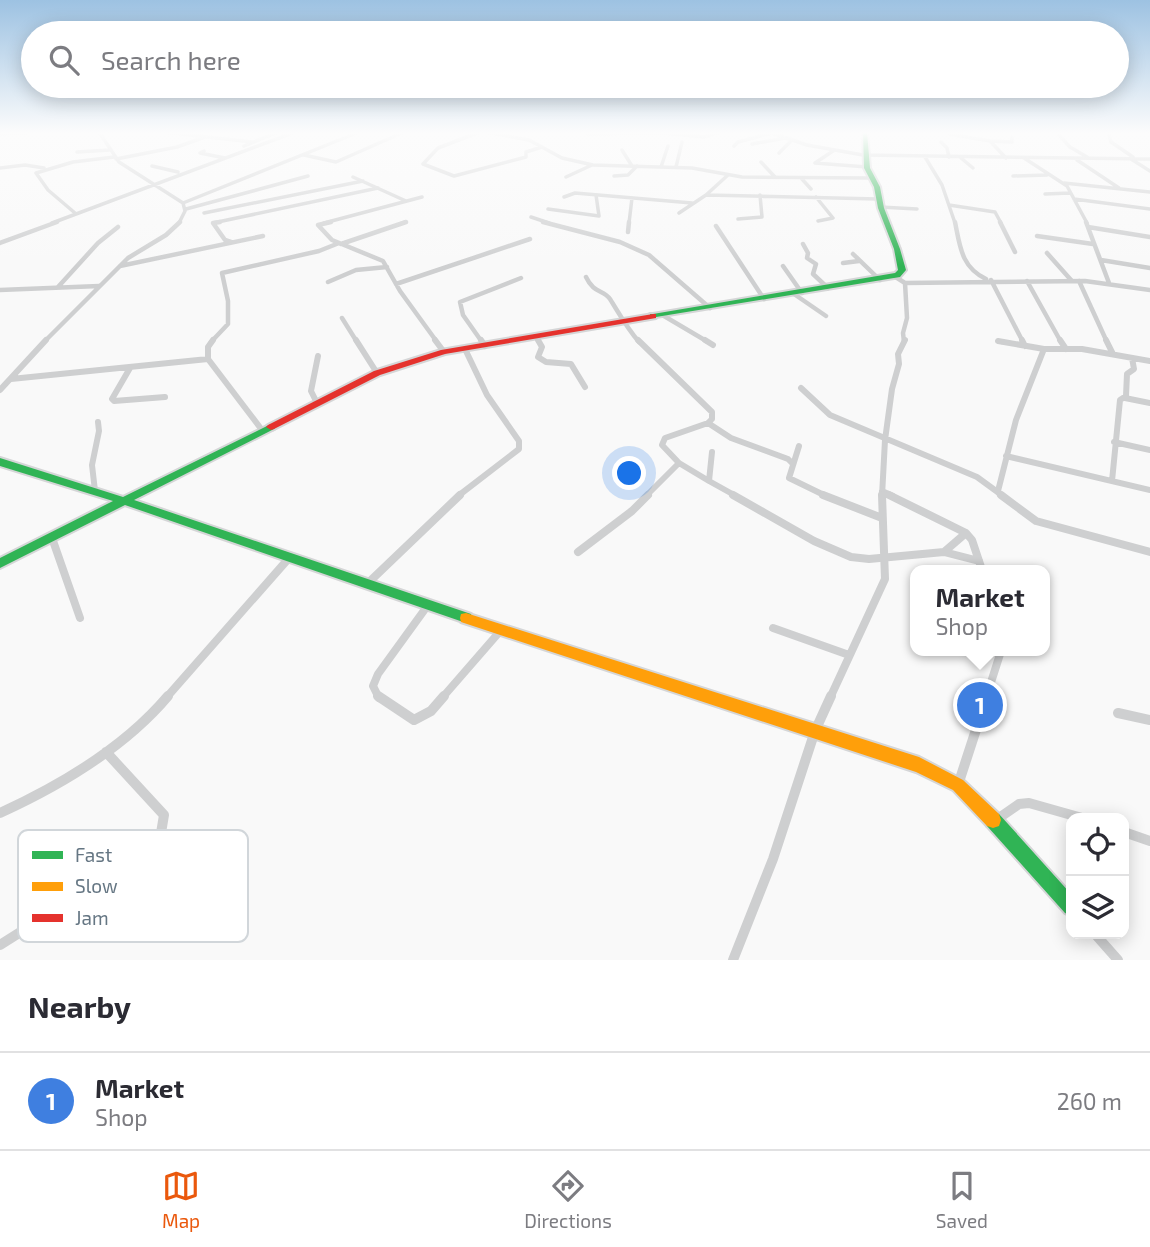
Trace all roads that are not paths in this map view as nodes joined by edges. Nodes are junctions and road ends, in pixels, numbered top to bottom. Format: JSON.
{"nodes":[{"id":1,"x":38,"y":177,"type":"edge"},
{"id":2,"x":140,"y":177,"type":"edge"},
{"id":3,"x":167,"y":177,"type":"edge"},
{"id":4,"x":171,"y":177,"type":"edge"},
{"id":5,"x":255,"y":177,"type":"edge"},
{"id":6,"x":305,"y":177,"type":"edge"},
{"id":7,"x":353,"y":177,"type":"dead end"},
{"id":8,"x":726,"y":177,"type":"edge"},
{"id":9,"x":770,"y":177,"type":"edge"},
{"id":10,"x":775,"y":177,"type":"joint"},
{"id":11,"x":815,"y":177,"type":"edge"},
{"id":12,"x":872,"y":177,"type":"edge"},
{"id":13,"x":935,"y":177,"type":"edge"},
{"id":14,"x":1052,"y":177,"type":"edge"},
{"id":15,"x":1105,"y":177,"type":"edge"},
{"id":16,"x":802,"y":178,"type":"junction"},
{"id":17,"x":363,"y":181,"type":"junction"},
{"id":18,"x":153,"y":183,"type":"junction"},
{"id":19,"x":1064,"y":183,"type":"junction"},
{"id":20,"x":378,"y":188,"type":"junction"},
{"id":21,"x":1119,"y":188,"type":"junction"},
{"id":22,"x":811,"y":189,"type":"dead end"},
{"id":23,"x":1150,"y":192,"type":"edge"},
{"id":24,"x":1070,"y":193,"type":"junction"},
{"id":25,"x":596,"y":194,"type":"junction"},
{"id":26,"x":1045,"y":194,"type":"dead end"},
{"id":27,"x":706,"y":195,"type":"junction"},
{"id":28,"x":760,"y":195,"type":"junction"},
{"id":29,"x":422,"y":197,"type":"dead end"},
{"id":30,"x":564,"y":197,"type":"dead end"},
{"id":31,"x":816,"y":197,"type":"junction"},
{"id":32,"x":632,"y":198,"type":"junction"},
{"id":33,"x":1074,"y":199,"type":"junction"},
{"id":34,"x":407,"y":201,"type":"junction"},
{"id":35,"x":692,"y":203,"type":"junction"},
{"id":36,"x":879,"y":203,"type":"junction"},
{"id":37,"x":949,"y":205,"type":"junction"},
{"id":38,"x":185,"y":208,"type":"junction"},
{"id":39,"x":548,"y":209,"type":"dead end"},
{"id":40,"x":917,"y":209,"type":"dead end"},
{"id":41,"x":1150,"y":209,"type":"edge"},
{"id":42,"x":74,"y":212,"type":"junction"},
{"id":43,"x":204,"y":213,"type":"junction"},
{"id":44,"x":679,"y":213,"type":"dead end"},
{"id":45,"x":531,"y":217,"type":"dead end"},
{"id":46,"x":738,"y":219,"type":"dead end"},
{"id":47,"x":818,"y":220,"type":"dead end"},
{"id":48,"x":215,"y":222,"type":"junction"},
{"id":49,"x":406,"y":222,"type":"dead end"},
{"id":50,"x":716,"y":226,"type":"dead end"},
{"id":51,"x":1088,"y":226,"type":"junction"},
{"id":52,"x":118,"y":228,"type":"dead end"},
{"id":53,"x":628,"y":232,"type":"dead end"},
{"id":54,"x":263,"y":236,"type":"dead end"},
{"id":55,"x":1037,"y":236,"type":"dead end"},
{"id":56,"x":1150,"y":237,"type":"edge"},
{"id":57,"x":530,"y":239,"type":"dead end"},
{"id":58,"x":226,"y":242,"type":"junction"},
{"id":59,"x":0,"y":243,"type":"edge"},
{"id":60,"x":340,"y":244,"type":"junction"},
{"id":61,"x":803,"y":244,"type":"dead end"},
{"id":62,"x":1093,"y":244,"type":"junction"},
{"id":63,"x":1015,"y":252,"type":"dead end"},
{"id":64,"x":1047,"y":253,"type":"dead end"},
{"id":65,"x":853,"y":254,"type":"dead end"},
{"id":66,"x":1101,"y":260,"type":"junction"},
{"id":67,"x":859,"y":261,"type":"junction"},
{"id":68,"x":844,"y":263,"type":"dead end"},
{"id":69,"x":120,"y":266,"type":"junction"},
{"id":70,"x":783,"y":266,"type":"dead end"},
{"id":71,"x":387,"y":267,"type":"junction"},
{"id":72,"x":1150,"y":268,"type":"edge"},
{"id":73,"x":977,"y":275,"type":"junction"},
{"id":74,"x":894,"y":276,"type":"junction"},
{"id":75,"x":586,"y":277,"type":"dead end"},
{"id":76,"x":521,"y":278,"type":"dead end"},
{"id":77,"x":880,"y":280,"type":"junction"},
{"id":78,"x":991,"y":280,"type":"junction"},
{"id":79,"x":1071,"y":280,"type":"junction"},
{"id":80,"x":968,"y":281,"type":"junction"},
{"id":81,"x":1027,"y":281,"type":"junction"},
{"id":82,"x":1079,"y":281,"type":"junction"},
{"id":83,"x":328,"y":282,"type":"dead end"},
{"id":84,"x":905,"y":282,"type":"junction"},
{"id":85,"x":396,"y":284,"type":"junction"},
{"id":86,"x":1110,"y":284,"type":"junction"},
{"id":87,"x":99,"y":286,"type":"junction"},
{"id":88,"x":58,"y":287,"type":"junction"},
{"id":89,"x":828,"y":288,"type":"junction"},
{"id":90,"x":0,"y":290,"type":"edge"},
{"id":91,"x":1150,"y":290,"type":"edge"},
{"id":92,"x":798,"y":293,"type":"junction"},
{"id":93,"x":764,"y":299,"type":"junction"},
{"id":94,"x":710,"y":308,"type":"junction"},
{"id":95,"x":664,"y":316,"type":"junction"},
{"id":96,"x":826,"y":316,"type":"dead end"},
{"id":97,"x":342,"y":318,"type":"dead end"},
{"id":98,"x":622,"y":323,"type":"junction"},
{"id":99,"x":536,"y":337,"type":"junction"},
{"id":100,"x":998,"y":341,"type":"dead end"},
{"id":101,"x":713,"y":345,"type":"dead end"},
{"id":102,"x":485,"y":346,"type":"junction"},
{"id":103,"x":1025,"y":346,"type":"junction"},
{"id":104,"x":465,"y":349,"type":"junction"},
{"id":105,"x":1044,"y":349,"type":"junction"},
{"id":106,"x":1066,"y":349,"type":"junction"},
{"id":107,"x":444,"y":352,"type":"junction"},
{"id":108,"x":1113,"y":354,"type":"junction"},
{"id":109,"x":318,"y":356,"type":"dead end"},
{"id":110,"x":1132,"y":358,"type":"junction"},
{"id":111,"x":208,"y":359,"type":"junction"},
{"id":112,"x":1150,"y":361,"type":"edge"},
{"id":113,"x":130,"y":368,"type":"junction"},
{"id":114,"x":377,"y":373,"type":"junction"},
{"id":115,"x":10,"y":379,"type":"junction"},
{"id":116,"x":585,"y":387,"type":"dead end"},
{"id":117,"x":802,"y":388,"type":"dead end"},
{"id":118,"x":0,"y":390,"type":"edge"},
{"id":119,"x":165,"y":397,"type":"dead end"},
{"id":120,"x":1125,"y":398,"type":"junction"},
{"id":121,"x":317,"y":403,"type":"junction"},
{"id":122,"x":1150,"y":403,"type":"edge"},
{"id":123,"x":98,"y":422,"type":"dead end"},
{"id":124,"x":708,"y":423,"type":"junction"},
{"id":125,"x":262,"y":430,"type":"junction"},
{"id":126,"x":885,"y":440,"type":"junction"},
{"id":127,"x":1114,"y":442,"type":"junction"},
{"id":128,"x":799,"y":446,"type":"dead end"},
{"id":129,"x":1150,"y":450,"type":"edge"},
{"id":130,"x":712,"y":452,"type":"dead end"},
{"id":131,"x":1006,"y":456,"type":"junction"},
{"id":132,"x":0,"y":462,"type":"edge"},
{"id":133,"x":679,"y":463,"type":"junction"},
{"id":134,"x":792,"y":463,"type":"junction"},
{"id":135,"x":709,"y":481,"type":"junction"},
{"id":136,"x":1112,"y":481,"type":"junction"},
{"id":137,"x":1150,"y":490,"type":"edge"},
{"id":138,"x":95,"y":491,"type":"junction"},
{"id":139,"x":882,"y":491,"type":"junction"},
{"id":140,"x":998,"y":491,"type":"junction"},
{"id":141,"x":125,"y":501,"type":"junction"},
{"id":142,"x":882,"y":518,"type":"junction"},
{"id":143,"x":966,"y":533,"type":"junction"},
{"id":144,"x":52,"y":538,"type":"junction"},
{"id":145,"x":578,"y":552,"type":"dead end"},
{"id":146,"x":944,"y":552,"type":"junction"},
{"id":147,"x":1150,"y":552,"type":"edge"},
{"id":148,"x":289,"y":558,"type":"junction"},
{"id":149,"x":884,"y":558,"type":"junction"},
{"id":150,"x":979,"y":561,"type":"junction"},
{"id":151,"x":0,"y":563,"type":"edge"},
{"id":152,"x":980,"y":565,"type":"edge"},
{"id":153,"x":367,"y":584,"type":"junction"},
{"id":154,"x":428,"y":605,"type":"junction"},
{"id":155,"x":80,"y":618,"type":"dead end"},
{"id":156,"x":773,"y":628,"type":"dead end"},
{"id":157,"x":502,"y":629,"type":"junction"},
{"id":158,"x":849,"y":655,"type":"junction"},
{"id":159,"x":998,"y":656,"type":"edge"},
{"id":160,"x":1118,"y":713,"type":"dead end"},
{"id":161,"x":1150,"y":720,"type":"edge"},
{"id":162,"x":815,"y":731,"type":"junction"},
{"id":163,"x":106,"y":752,"type":"junction"},
{"id":164,"x":958,"y":785,"type":"junction"},
{"id":165,"x":0,"y":813,"type":"edge"},
{"id":166,"x":1066,"y":813,"type":"edge"},
{"id":167,"x":994,"y":821,"type":"junction"},
{"id":168,"x":163,"y":830,"type":"edge"},
{"id":169,"x":1129,"y":834,"type":"edge"},
{"id":170,"x":1150,"y":841,"type":"edge"},
{"id":171,"x":1066,"y":902,"type":"edge"},
{"id":172,"x":18,"y":934,"type":"edge"},
{"id":173,"x":1099,"y":939,"type":"edge"},
{"id":174,"x":0,"y":945,"type":"edge"},
{"id":175,"x":733,"y":960,"type":"edge"},
{"id":176,"x":1118,"y":960,"type":"edge"}],
"edges":[{"from":1,"to":42,"type":"street"},
{"from":2,"to":18,"type":"street"},
{"from":3,"to":18,"type":"street"},
{"from":4,"to":18,"type":"street"},
{"from":5,"to":38,"type":"street"},
{"from":6,"to":38,"type":"street"},
{"from":7,"to":17,"type":"street"},
{"from":8,"to":27,"type":"street"},
{"from":9,"to":10,"type":"street"},
{"from":10,"to":16,"type":"street"},
{"from":11,"to":16,"type":"street"},
{"from":12,"to":36,"type":"street"},
{"from":13,"to":37,"type":"street"},
{"from":14,"to":19,"type":"street"},
{"from":15,"to":21,"type":"street"},
{"from":16,"to":22,"type":"street"},
{"from":17,"to":20,"type":"street"},
{"from":17,"to":43,"type":"street"},
{"from":18,"to":38,"type":"street"},
{"from":18,"to":42,"type":"street"},
{"from":19,"to":21,"type":"street"},
{"from":19,"to":24,"type":"street"},
{"from":20,"to":34,"type":"street"},
{"from":20,"to":48,"type":"street"},
{"from":21,"to":23,"type":"street"},
{"from":24,"to":26,"type":"street"},
{"from":24,"to":33,"type":"street"},
{"from":25,"to":30,"type":"street"},
{"from":25,"to":32,"type":"street"},
{"from":25,"to":39,"type":"street"},
{"from":27,"to":28,"type":"street"},
{"from":27,"to":35,"type":"street"},
{"from":28,"to":31,"type":"street"},
{"from":28,"to":46,"type":"street"},
{"from":29,"to":34,"type":"street"},
{"from":31,"to":36,"type":"street"},
{"from":31,"to":47,"type":"street"},
{"from":32,"to":35,"type":"street"},
{"from":32,"to":53,"type":"street"},
{"from":33,"to":41,"type":"street"},
{"from":33,"to":51,"type":"street"},
{"from":34,"to":60,"type":"street"},
{"from":35,"to":44,"type":"street"},
{"from":36,"to":40,"type":"street"},
{"from":36,"to":74,"type":"street"},
{"from":37,"to":63,"type":"street"},
{"from":37,"to":73,"type":"street"},
{"from":38,"to":43,"type":"street"},
{"from":38,"to":69,"type":"street"},
{"from":42,"to":59,"type":"street"},
{"from":43,"to":48,"type":"street"},
{"from":45,"to":94,"type":"street"},
{"from":48,"to":58,"type":"street"},
{"from":49,"to":60,"type":"street"},
{"from":50,"to":93,"type":"street"},
{"from":51,"to":56,"type":"street"},
{"from":51,"to":62,"type":"street"},
{"from":52,"to":88,"type":"street"},
{"from":54,"to":58,"type":"street"},
{"from":55,"to":62,"type":"street"},
{"from":57,"to":85,"type":"street"},
{"from":58,"to":69,"type":"street"},
{"from":60,"to":71,"type":"street"},
{"from":60,"to":111,"type":"street"},
{"from":61,"to":89,"type":"street"},
{"from":62,"to":66,"type":"street"},
{"from":64,"to":79,"type":"street"},
{"from":65,"to":67,"type":"street"},
{"from":66,"to":72,"type":"street"},
{"from":66,"to":86,"type":"street"},
{"from":67,"to":68,"type":"street"},
{"from":67,"to":77,"type":"street"},
{"from":69,"to":87,"type":"street"},
{"from":70,"to":92,"type":"street"},
{"from":71,"to":83,"type":"street"},
{"from":71,"to":85,"type":"street"},
{"from":73,"to":78,"type":"street"},
{"from":73,"to":80,"type":"street"},
{"from":74,"to":77,"type":"street"},
{"from":74,"to":84,"type":"street"},
{"from":75,"to":98,"type":"street"},
{"from":76,"to":102,"type":"street"},
{"from":77,"to":89,"type":"street"},
{"from":78,"to":80,"type":"street"},
{"from":78,"to":81,"type":"street"},
{"from":78,"to":103,"type":"street"},
{"from":79,"to":81,"type":"street"},
{"from":79,"to":82,"type":"street"},
{"from":80,"to":84,"type":"street"},
{"from":81,"to":106,"type":"street"},
{"from":82,"to":86,"type":"street"},
{"from":82,"to":108,"type":"street"},
{"from":84,"to":126,"type":"street"},
{"from":85,"to":107,"type":"street"},
{"from":86,"to":91,"type":"street"},
{"from":87,"to":88,"type":"street"},
{"from":87,"to":115,"type":"street"},
{"from":88,"to":90,"type":"street"},
{"from":89,"to":92,"type":"street"},
{"from":92,"to":93,"type":"street"},
{"from":92,"to":96,"type":"street"},
{"from":93,"to":94,"type":"street"},
{"from":94,"to":95,"type":"street"},
{"from":95,"to":98,"type":"street"},
{"from":95,"to":101,"type":"street"},
{"from":97,"to":114,"type":"street"},
{"from":98,"to":99,"type":"street"},
{"from":98,"to":124,"type":"street"},
{"from":99,"to":102,"type":"street"},
{"from":99,"to":116,"type":"street"},
{"from":100,"to":103,"type":"street"},
{"from":102,"to":104,"type":"street"},
{"from":103,"to":105,"type":"street"},
{"from":104,"to":107,"type":"street"},
{"from":104,"to":153,"type":"street"},
{"from":105,"to":106,"type":"street"},
{"from":105,"to":131,"type":"street"},
{"from":106,"to":108,"type":"street"},
{"from":107,"to":114,"type":"street"},
{"from":108,"to":110,"type":"street"},
{"from":109,"to":121,"type":"street"},
{"from":110,"to":112,"type":"street"},
{"from":110,"to":120,"type":"street"},
{"from":111,"to":113,"type":"street"},
{"from":111,"to":125,"type":"street"},
{"from":113,"to":115,"type":"street"},
{"from":113,"to":119,"type":"street"},
{"from":114,"to":121,"type":"street"},
{"from":115,"to":118,"type":"street"},
{"from":117,"to":126,"type":"street"},
{"from":120,"to":122,"type":"street"},
{"from":120,"to":127,"type":"street"},
{"from":121,"to":125,"type":"street"},
{"from":123,"to":138,"type":"street"},
{"from":124,"to":133,"type":"street"},
{"from":124,"to":134,"type":"street"},
{"from":125,"to":141,"type":"street"},
{"from":126,"to":139,"type":"street"},
{"from":126,"to":140,"type":"street"},
{"from":127,"to":129,"type":"street"},
{"from":127,"to":136,"type":"street"},
{"from":128,"to":134,"type":"street"},
{"from":130,"to":135,"type":"street"},
{"from":131,"to":136,"type":"street"},
{"from":131,"to":140,"type":"street"},
{"from":132,"to":138,"type":"street"},
{"from":133,"to":135,"type":"street"},
{"from":133,"to":145,"type":"street"},
{"from":134,"to":142,"type":"street"},
{"from":135,"to":149,"type":"street"},
{"from":136,"to":137,"type":"street"},
{"from":138,"to":141,"type":"street"},
{"from":139,"to":142,"type":"street"},
{"from":139,"to":143,"type":"street"},
{"from":140,"to":147,"type":"street"},
{"from":141,"to":144,"type":"street"},
{"from":141,"to":148,"type":"street"},
{"from":142,"to":149,"type":"street"},
{"from":143,"to":146,"type":"street"},
{"from":143,"to":150,"type":"street"},
{"from":144,"to":151,"type":"street"},
{"from":144,"to":155,"type":"street"},
{"from":146,"to":149,"type":"street"},
{"from":146,"to":150,"type":"street"},
{"from":148,"to":153,"type":"street"},
{"from":148,"to":163,"type":"street"},
{"from":149,"to":158,"type":"street"},
{"from":150,"to":152,"type":"street"},
{"from":153,"to":154,"type":"street"},
{"from":154,"to":157,"type":"street"},
{"from":154,"to":157,"type":"street"},
{"from":156,"to":158,"type":"street"},
{"from":157,"to":162,"type":"street"},
{"from":158,"to":162,"type":"street"},
{"from":159,"to":164,"type":"street"},
{"from":160,"to":161,"type":"street"},
{"from":162,"to":164,"type":"street"},
{"from":162,"to":175,"type":"street"},
{"from":163,"to":165,"type":"street"},
{"from":163,"to":168,"type":"street"},
{"from":164,"to":167,"type":"street"},
{"from":166,"to":167,"type":"street"},
{"from":167,"to":171,"type":"street"},
{"from":169,"to":170,"type":"street"},
{"from":172,"to":174,"type":"street"},
{"from":173,"to":176,"type":"street"}]}
